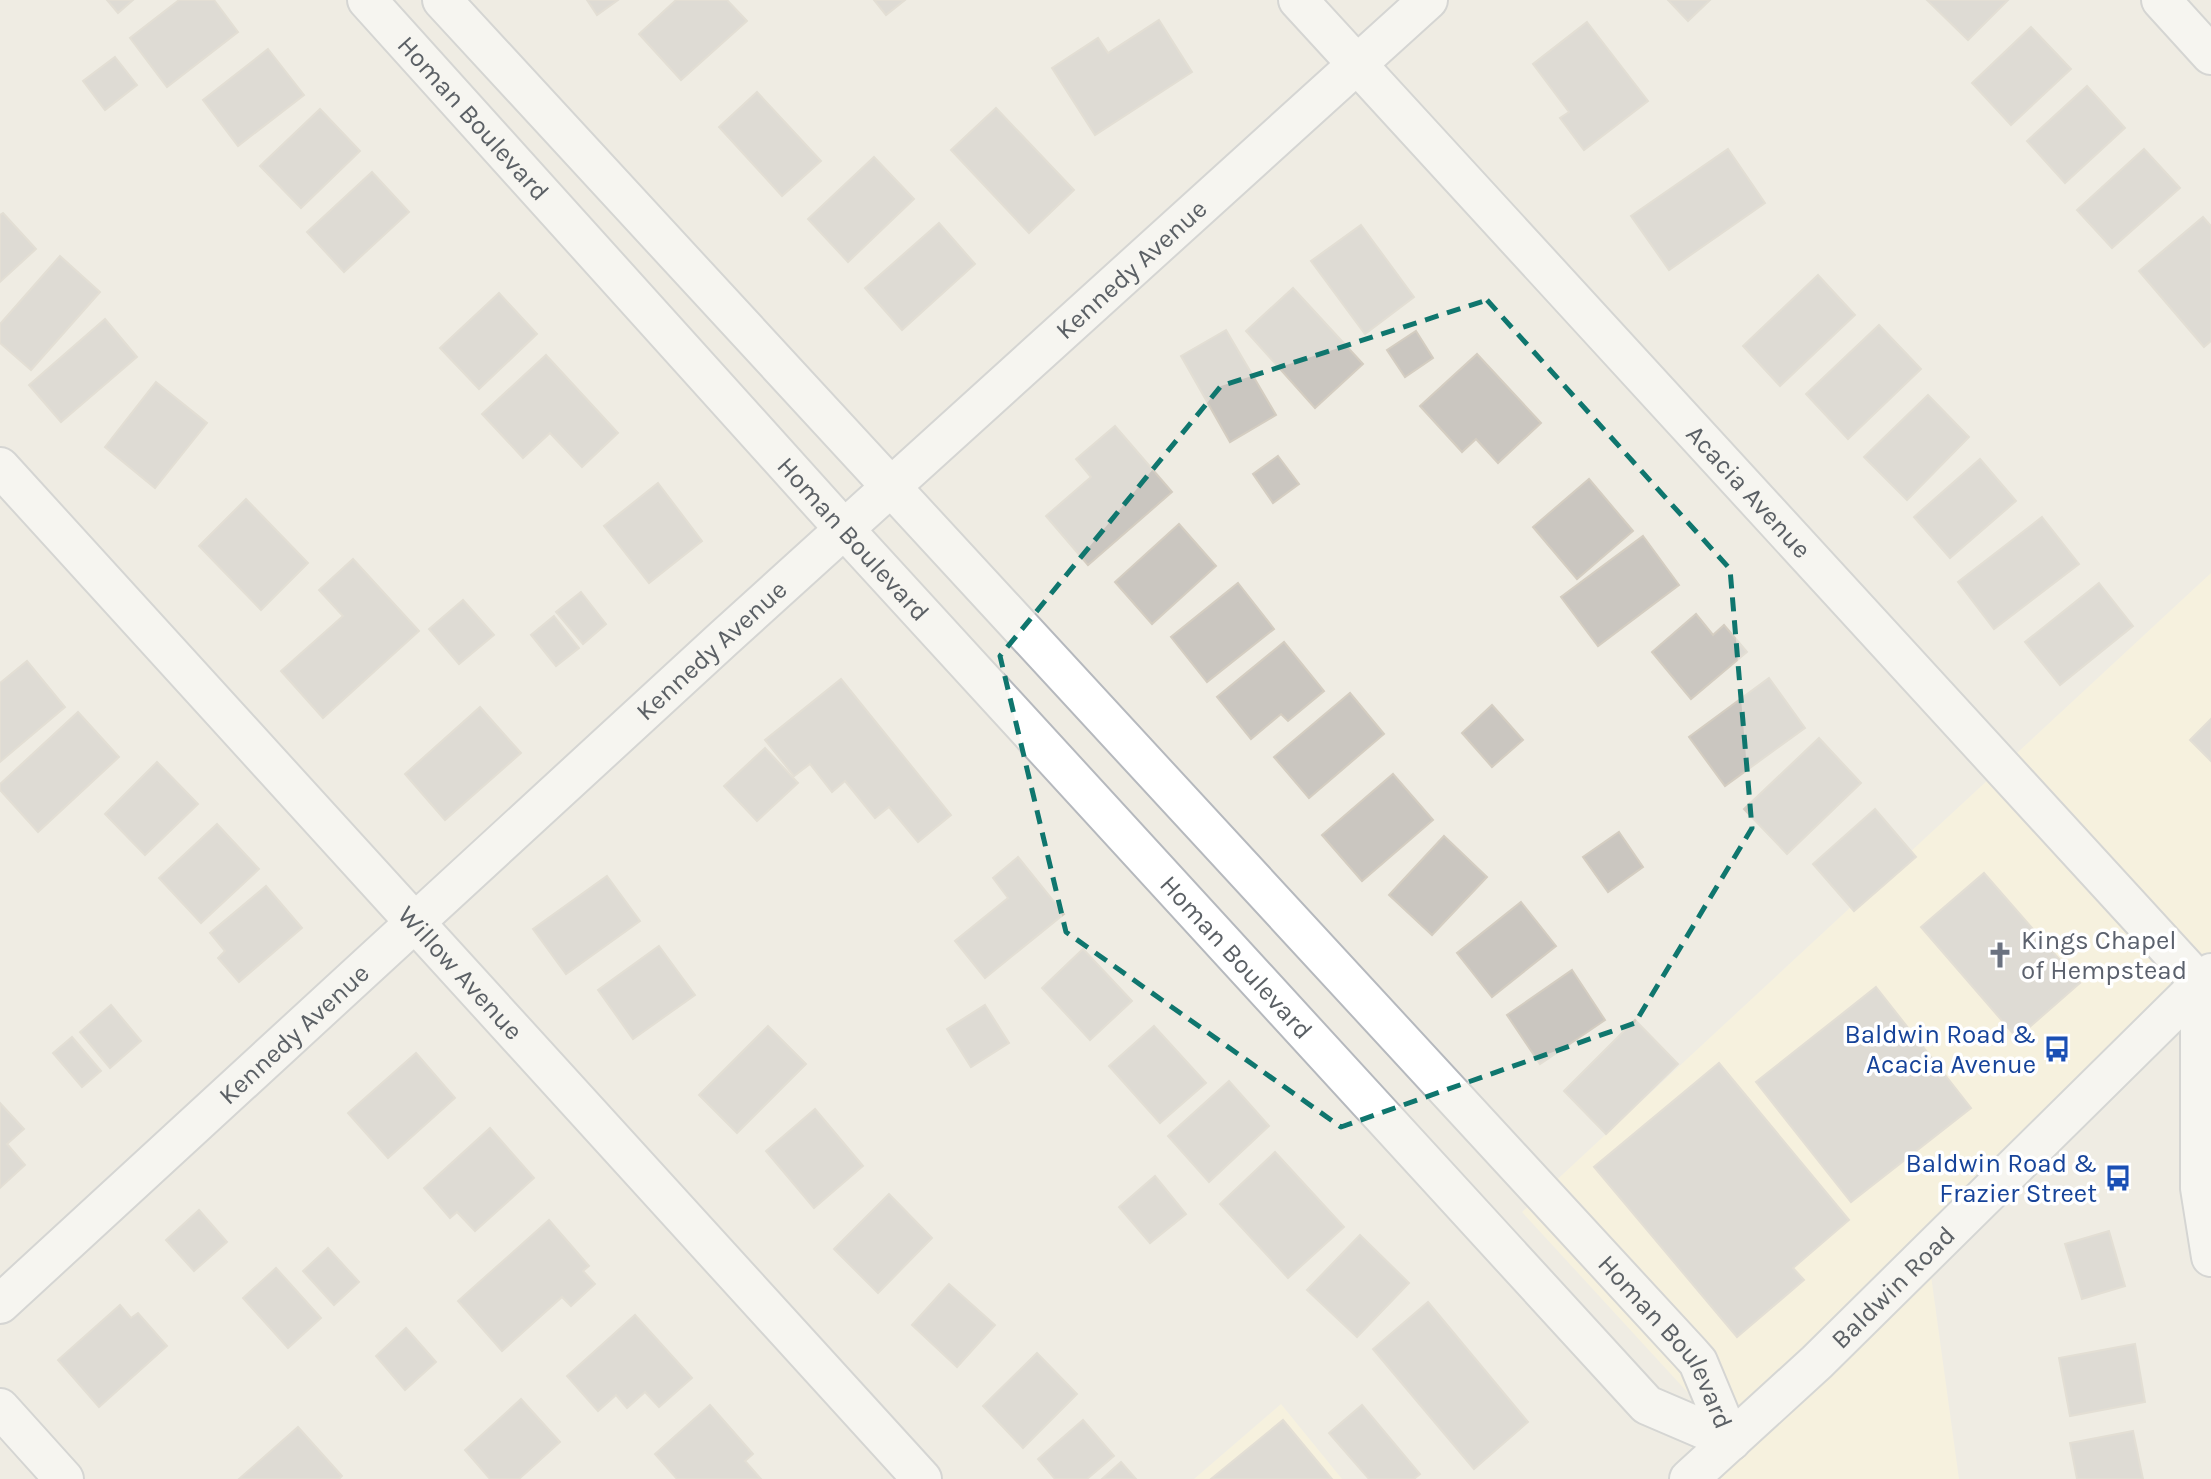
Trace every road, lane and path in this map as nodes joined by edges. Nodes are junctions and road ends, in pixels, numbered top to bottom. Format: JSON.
{"nodes":[{"id":1,"x":367,"y":0,"type":"edge"},
{"id":2,"x":442,"y":0,"type":"edge"},
{"id":3,"x":1298,"y":0,"type":"edge"},
{"id":4,"x":1428,"y":0,"type":"edge"},
{"id":5,"x":2161,"y":0,"type":"edge"},
{"id":6,"x":2211,"y":55,"type":"edge"},
{"id":7,"x":1357,"y":65,"type":"junction"},
{"id":8,"x":0,"y":467,"type":"edge"},
{"id":9,"x":890,"y":488,"type":"junction"},
{"id":10,"x":845,"y":530,"type":"junction"},
{"id":11,"x":415,"y":924,"type":"junction"},
{"id":12,"x":2207,"y":979,"type":"edge"},
{"id":13,"x":2211,"y":1256,"type":"edge"},
{"id":14,"x":0,"y":1304,"type":"edge"},
{"id":15,"x":0,"y":1408,"type":"edge"},
{"id":16,"x":1731,"y":1441,"type":"junction"},
{"id":17,"x":64,"y":1479,"type":"edge"},
{"id":18,"x":922,"y":1479,"type":"edge"},
{"id":19,"x":1689,"y":1479,"type":"edge"}],
"edges":[{"from":1,"to":10,"type":"street","name":"Homan Boulevard"},
{"from":2,"to":9,"type":"street","name":"Homan Boulevard"},
{"from":3,"to":7,"type":"street","name":"Acacia Avenue"},
{"from":4,"to":7,"type":"street","name":"Kennedy Avenue"},
{"from":5,"to":6,"type":"street"},
{"from":7,"to":9,"type":"street","name":"Kennedy Avenue"},
{"from":7,"to":12,"type":"street","name":"Acacia Avenue"},
{"from":8,"to":11,"type":"street","name":"Willow Avenue"},
{"from":9,"to":10,"type":"street","name":"Kennedy Avenue"},
{"from":9,"to":16,"type":"street","name":"Homan Boulevard"},
{"from":10,"to":11,"type":"street","name":"Kennedy Avenue"},
{"from":10,"to":16,"type":"street","name":"Homan Boulevard"},
{"from":11,"to":14,"type":"street","name":"Kennedy Avenue"},
{"from":11,"to":18,"type":"street","name":"Willow Avenue"},
{"from":12,"to":13,"type":"street"},
{"from":12,"to":16,"type":"street","name":"Baldwin Road"},
{"from":15,"to":17,"type":"street"},
{"from":16,"to":19,"type":"street","name":"Baldwin Road"}]}
